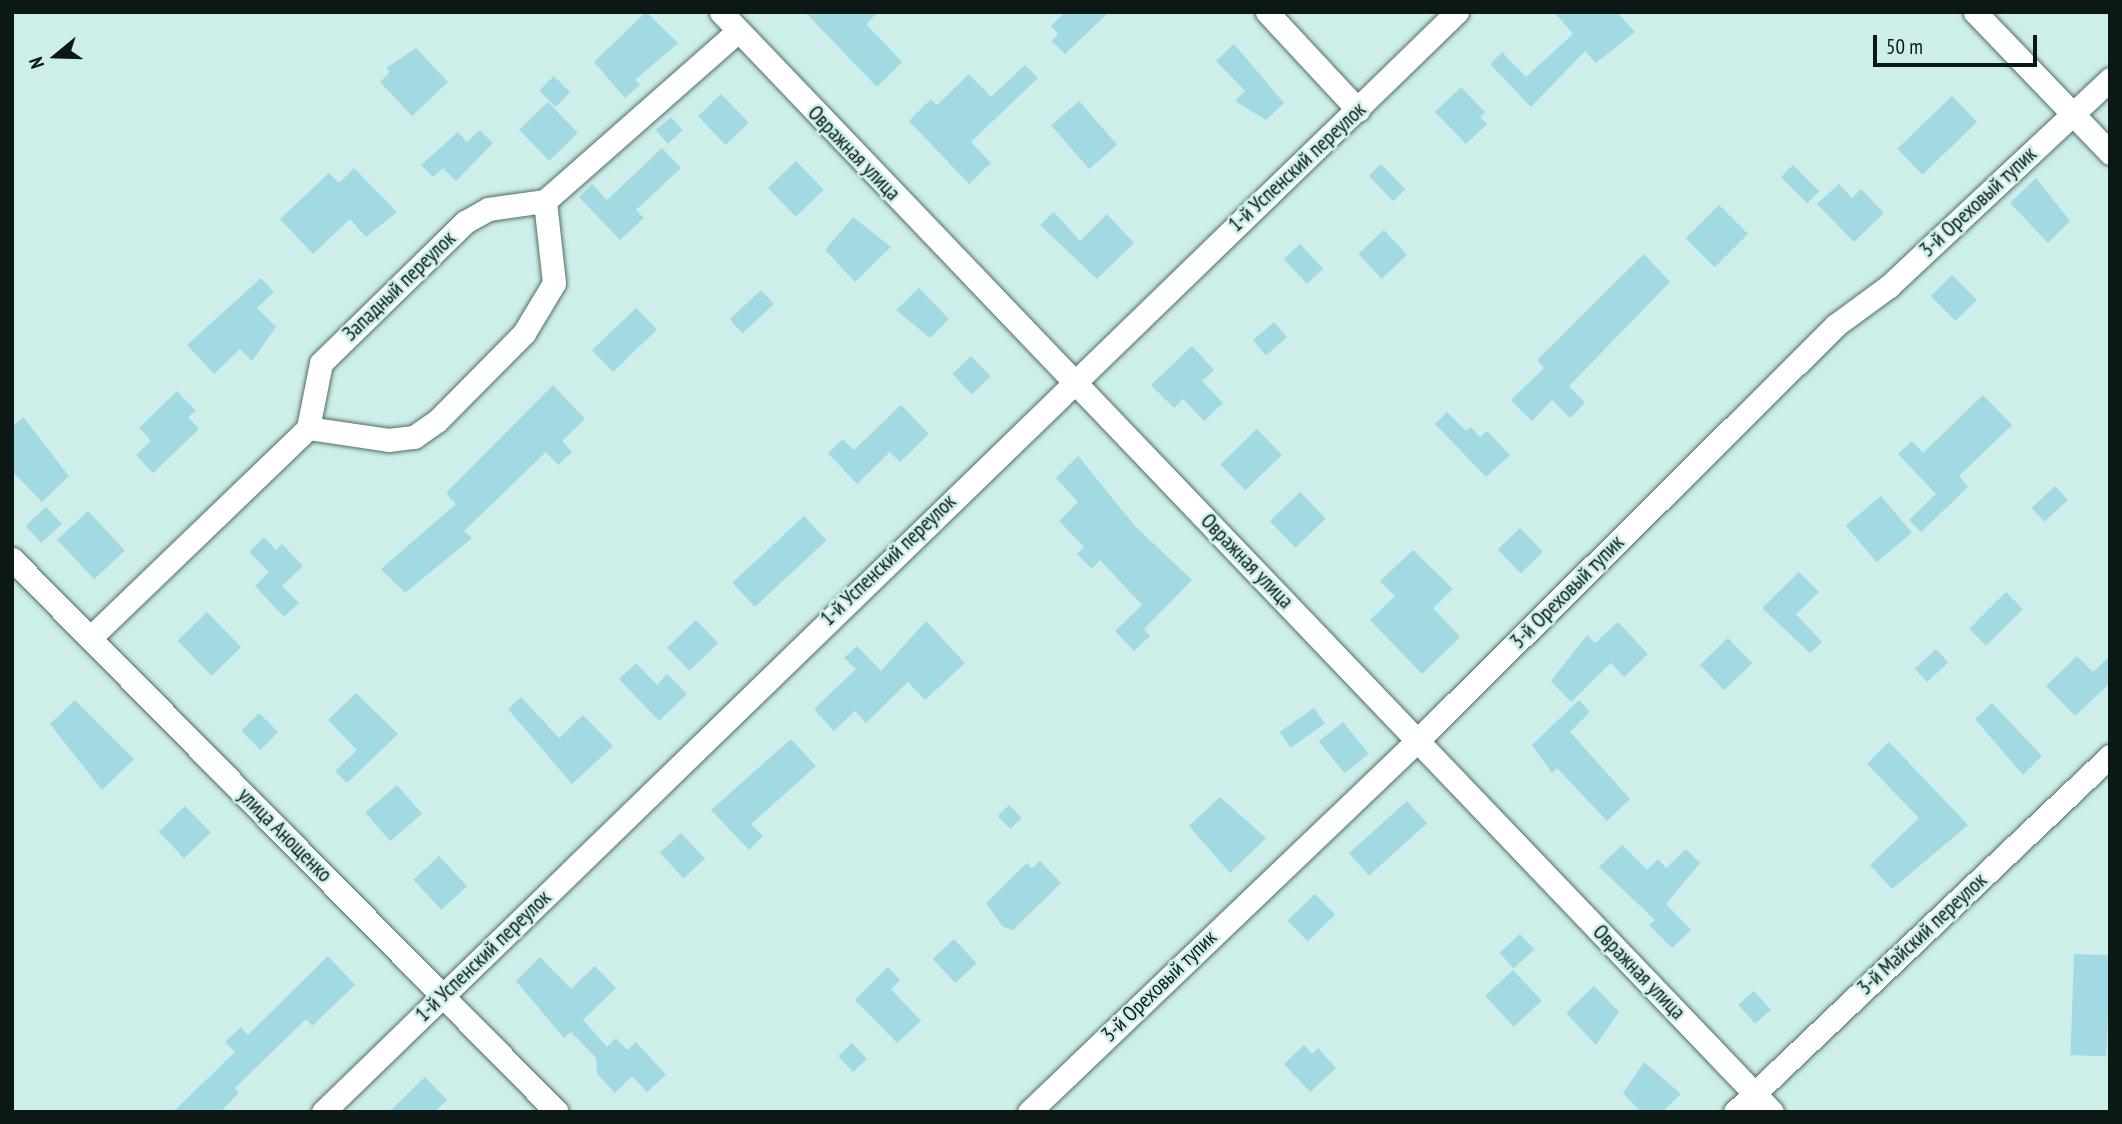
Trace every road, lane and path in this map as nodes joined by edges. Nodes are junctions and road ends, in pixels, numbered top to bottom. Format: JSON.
{"nodes":[{"id":1,"x":721,"y":12,"type":"edge"},
{"id":2,"x":1267,"y":12,"type":"edge"},
{"id":3,"x":1457,"y":12,"type":"edge"},
{"id":4,"x":1975,"y":12,"type":"edge"},
{"id":5,"x":738,"y":31,"type":"junction"},
{"id":6,"x":2110,"y":79,"type":"edge"},
{"id":7,"x":1358,"y":110,"type":"junction"},
{"id":8,"x":2072,"y":113,"type":"junction"},
{"id":9,"x":2110,"y":153,"type":"edge"},
{"id":10,"x":545,"y":201,"type":"junction"},
{"id":11,"x":1073,"y":379,"type":"junction"},
{"id":12,"x":307,"y":428,"type":"junction"},
{"id":13,"x":12,"y":559,"type":"edge"},
{"id":14,"x":90,"y":638,"type":"junction"},
{"id":15,"x":1418,"y":740,"type":"junction"},
{"id":16,"x":2110,"y":756,"type":"edge"},
{"id":17,"x":444,"y":994,"type":"junction"},
{"id":18,"x":1754,"y":1093,"type":"junction"},
{"id":19,"x":323,"y":1112,"type":"edge"},
{"id":20,"x":557,"y":1112,"type":"edge"},
{"id":21,"x":1029,"y":1112,"type":"edge"},
{"id":22,"x":1735,"y":1112,"type":"edge"},
{"id":23,"x":1772,"y":1112,"type":"edge"}],
"edges":[{"from":1,"to":5,"type":"street","name":"Овражная улица"},
{"from":2,"to":7,"type":"street"},
{"from":3,"to":7,"type":"street","name":"1-й Успенский переулок"},
{"from":4,"to":8,"type":"street"},
{"from":5,"to":10,"type":"street"},
{"from":5,"to":11,"type":"street","name":"Овражная улица"},
{"from":6,"to":8,"type":"street","name":"3-й Ореховый тупик"},
{"from":7,"to":11,"type":"street","name":"1-й Успенский переулок"},
{"from":8,"to":9,"type":"street"},
{"from":8,"to":15,"type":"street","name":"3-й Ореховый тупик"},
{"from":10,"to":12,"type":"street","name":"Западный переулок"},
{"from":10,"to":12,"type":"street"},
{"from":11,"to":15,"type":"street","name":"Овражная улица"},
{"from":11,"to":17,"type":"street","name":"1-й Успенский переулок"},
{"from":12,"to":14,"type":"street"},
{"from":13,"to":14,"type":"street","name":"улица Анощенко"},
{"from":14,"to":17,"type":"street","name":"улица Анощенко"},
{"from":15,"to":18,"type":"street","name":"Овражная улица"},
{"from":15,"to":21,"type":"street","name":"3-й Ореховый тупик"},
{"from":16,"to":18,"type":"street","name":"3-й Майский переулок"},
{"from":17,"to":19,"type":"street","name":"1-й Успенский переулок"},
{"from":17,"to":20,"type":"street","name":"улица Анощенко"},
{"from":18,"to":22,"type":"street","name":"3-й Майский переулок"},
{"from":18,"to":23,"type":"street","name":"Овражная улица"}]}
